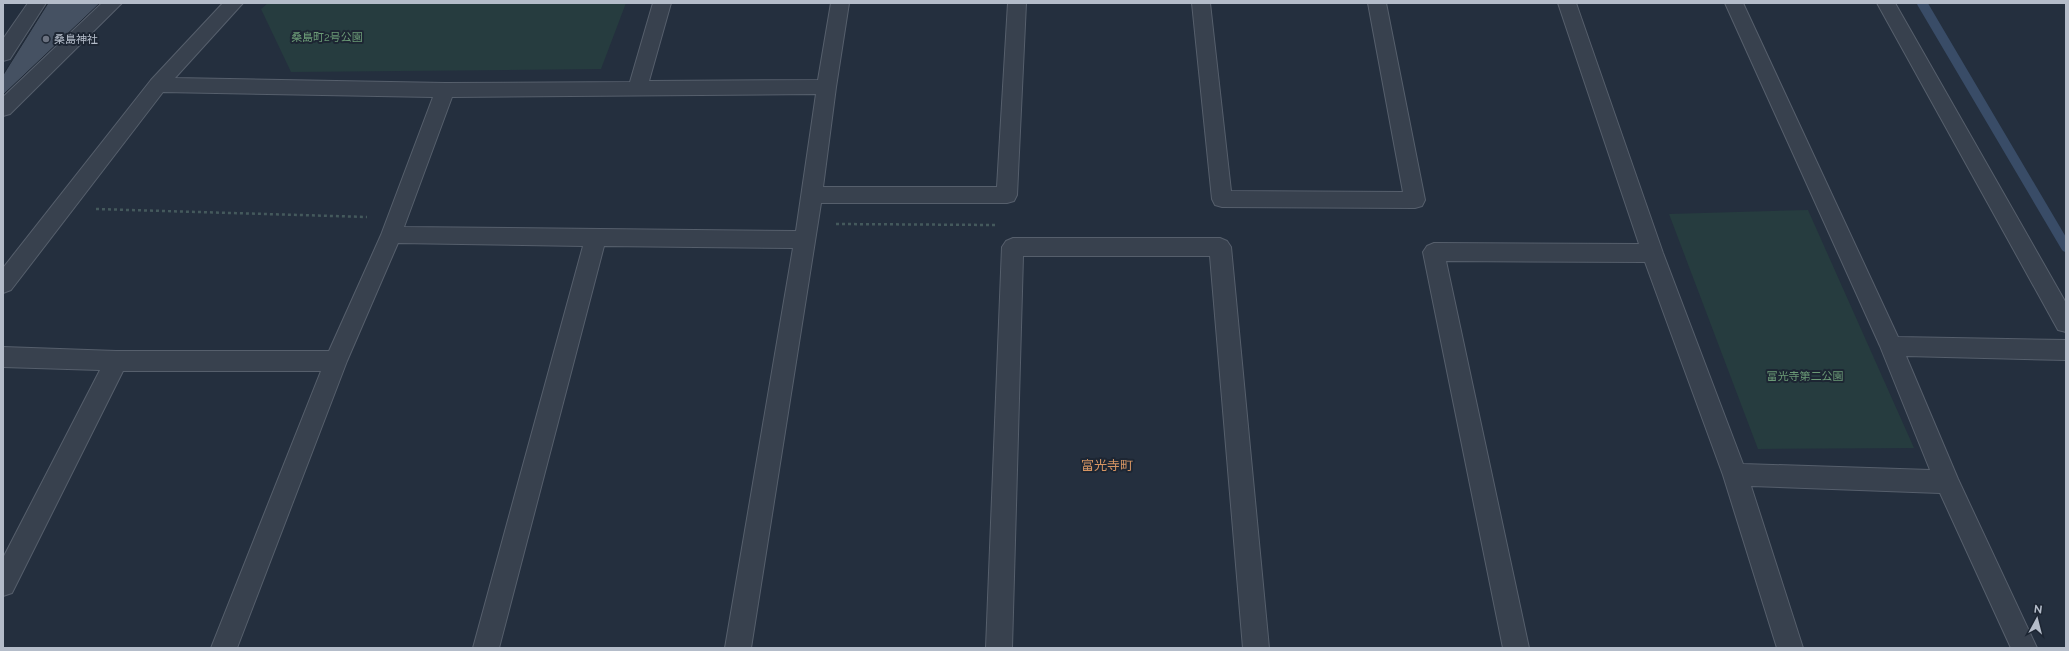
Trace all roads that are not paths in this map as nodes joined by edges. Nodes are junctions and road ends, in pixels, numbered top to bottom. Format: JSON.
{"nodes":[{"id":1,"x":37,"y":3,"type":"edge"},
{"id":2,"x":113,"y":3,"type":"edge"},
{"id":3,"x":234,"y":3,"type":"edge"},
{"id":4,"x":662,"y":3,"type":"edge"},
{"id":5,"x":840,"y":3,"type":"edge"},
{"id":6,"x":1017,"y":3,"type":"edge"},
{"id":7,"x":1201,"y":3,"type":"edge"},
{"id":8,"x":1377,"y":3,"type":"edge"},
{"id":9,"x":1567,"y":3,"type":"edge"},
{"id":10,"x":1734,"y":3,"type":"edge"},
{"id":11,"x":1886,"y":3,"type":"edge"},
{"id":12,"x":3,"y":54,"type":"edge"},
{"id":13,"x":158,"y":85,"type":"junction"},
{"id":14,"x":826,"y":87,"type":"junction"},
{"id":15,"x":638,"y":88,"type":"junction"},
{"id":16,"x":445,"y":90,"type":"junction"},
{"id":17,"x":3,"y":108,"type":"edge"},
{"id":18,"x":812,"y":195,"type":"junction"},
{"id":19,"x":394,"y":227,"type":"junction"},
{"id":20,"x":596,"y":238,"type":"junction"},
{"id":21,"x":804,"y":240,"type":"junction"},
{"id":22,"x":1652,"y":253,"type":"junction"},
{"id":23,"x":3,"y":284,"type":"edge"},
{"id":24,"x":2066,"y":323,"type":"edge"},
{"id":25,"x":1891,"y":346,"type":"junction"},
{"id":26,"x":2066,"y":350,"type":"edge"},
{"id":27,"x":3,"y":357,"type":"edge"},
{"id":28,"x":116,"y":361,"type":"junction"},
{"id":29,"x":336,"y":361,"type":"junction"},
{"id":30,"x":1734,"y":475,"type":"junction"},
{"id":31,"x":1947,"y":482,"type":"junction"},
{"id":32,"x":3,"y":584,"type":"edge"},
{"id":33,"x":224,"y":648,"type":"edge"},
{"id":34,"x":486,"y":648,"type":"edge"},
{"id":35,"x":738,"y":648,"type":"edge"},
{"id":36,"x":999,"y":648,"type":"edge"},
{"id":37,"x":1256,"y":648,"type":"edge"},
{"id":38,"x":1516,"y":648,"type":"edge"},
{"id":39,"x":1790,"y":648,"type":"edge"},
{"id":40,"x":2024,"y":648,"type":"edge"}],
"edges":[{"from":1,"to":12,"type":"street"},
{"from":2,"to":17,"type":"street"},
{"from":3,"to":13,"type":"street"},
{"from":4,"to":15,"type":"street"},
{"from":5,"to":14,"type":"street"},
{"from":6,"to":18,"type":"street"},
{"from":7,"to":8,"type":"street"},
{"from":9,"to":22,"type":"street"},
{"from":10,"to":25,"type":"street"},
{"from":11,"to":24,"type":"street"},
{"from":13,"to":16,"type":"street"},
{"from":13,"to":23,"type":"street"},
{"from":14,"to":15,"type":"street"},
{"from":14,"to":18,"type":"street"},
{"from":15,"to":16,"type":"street"},
{"from":16,"to":19,"type":"street"},
{"from":18,"to":21,"type":"street"},
{"from":19,"to":20,"type":"street"},
{"from":19,"to":29,"type":"street"},
{"from":20,"to":21,"type":"street"},
{"from":20,"to":34,"type":"street"},
{"from":21,"to":35,"type":"street"},
{"from":22,"to":30,"type":"street"},
{"from":22,"to":38,"type":"street"},
{"from":25,"to":26,"type":"street"},
{"from":25,"to":31,"type":"street"},
{"from":27,"to":28,"type":"street"},
{"from":28,"to":29,"type":"street"},
{"from":28,"to":32,"type":"street"},
{"from":29,"to":33,"type":"street"},
{"from":30,"to":31,"type":"street"},
{"from":30,"to":39,"type":"street"},
{"from":31,"to":40,"type":"street"},
{"from":36,"to":37,"type":"street"}]}
